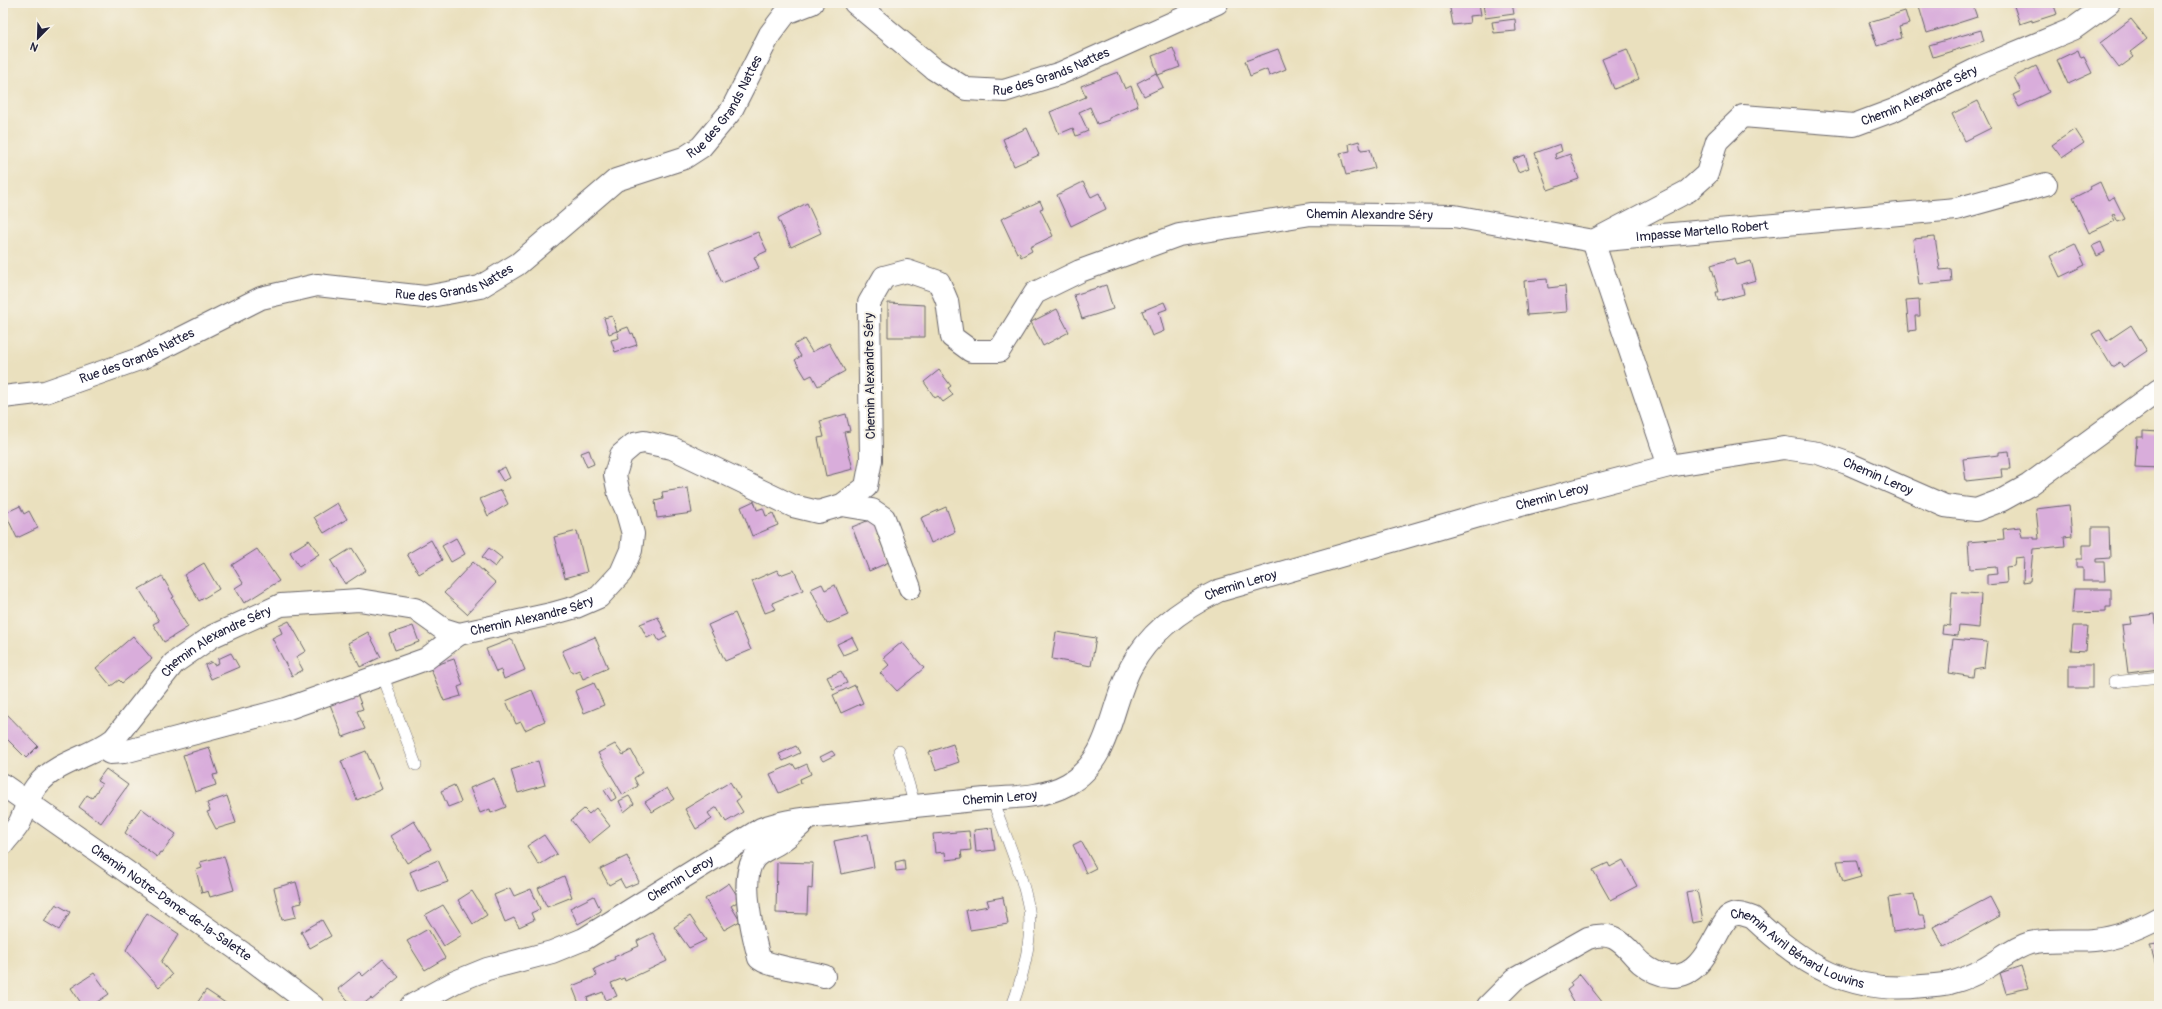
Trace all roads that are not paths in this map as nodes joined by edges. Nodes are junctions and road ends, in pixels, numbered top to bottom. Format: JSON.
{"nodes":[{"id":1,"x":812,"y":3,"type":"edge"},
{"id":2,"x":855,"y":3,"type":"edge"},
{"id":3,"x":1217,"y":3,"type":"edge"},
{"id":4,"x":2109,"y":3,"type":"edge"},
{"id":5,"x":2046,"y":184,"type":"dead end"},
{"id":6,"x":1593,"y":241,"type":"junction"},
{"id":7,"x":2159,"y":390,"type":"edge"},
{"id":8,"x":3,"y":397,"type":"edge"},
{"id":9,"x":1669,"y":466,"type":"junction"},
{"id":10,"x":842,"y":505,"type":"junction"},
{"id":11,"x":910,"y":588,"type":"dead end"},
{"id":12,"x":460,"y":634,"type":"junction"},
{"id":13,"x":382,"y":674,"type":"junction"},
{"id":14,"x":2159,"y":678,"type":"edge"},
{"id":15,"x":2114,"y":682,"type":"dead end"},
{"id":16,"x":102,"y":748,"type":"junction"},
{"id":17,"x":899,"y":751,"type":"dead end"},
{"id":18,"x":416,"y":765,"type":"dead end"},
{"id":19,"x":3,"y":785,"type":"edge"},
{"id":20,"x":992,"y":798,"type":"junction"},
{"id":21,"x":27,"y":801,"type":"junction"},
{"id":22,"x":914,"y":806,"type":"junction"},
{"id":23,"x":808,"y":818,"type":"junction"},
{"id":24,"x":3,"y":844,"type":"edge"},
{"id":25,"x":2159,"y":918,"type":"edge"},
{"id":26,"x":824,"y":976,"type":"dead end"},
{"id":27,"x":313,"y":1006,"type":"edge"},
{"id":28,"x":411,"y":1006,"type":"edge"},
{"id":29,"x":1012,"y":1006,"type":"edge"},
{"id":30,"x":1488,"y":1006,"type":"edge"}],
"edges":[{"from":1,"to":8,"type":"street","name":"Rue des Grands Nattes"},
{"from":2,"to":3,"type":"street","name":"Rue des Grands Nattes"},
{"from":4,"to":6,"type":"street","name":"Chemin Alexandre Séry"},
{"from":5,"to":6,"type":"street","name":"Impasse Martello Robert"},
{"from":6,"to":9,"type":"street"},
{"from":6,"to":10,"type":"street","name":"Chemin Alexandre Séry"},
{"from":7,"to":9,"type":"street","name":"Chemin Leroy"},
{"from":9,"to":20,"type":"street","name":"Chemin Leroy"},
{"from":10,"to":11,"type":"street","name":"Chemin Alexandre Séry"},
{"from":10,"to":12,"type":"street","name":"Chemin Alexandre Séry"},
{"from":12,"to":13,"type":"street"},
{"from":12,"to":16,"type":"street","name":"Chemin Alexandre Séry"},
{"from":13,"to":16,"type":"street"},
{"from":13,"to":18,"type":"lane"},
{"from":14,"to":15,"type":"lane"},
{"from":16,"to":21,"type":"street","name":"Chemin Alexandre Séry"},
{"from":17,"to":22,"type":"lane"},
{"from":19,"to":21,"type":"street","name":"Chemin Notre-Dame-de-la-Salette"},
{"from":20,"to":22,"type":"street","name":"Chemin Leroy"},
{"from":20,"to":29,"type":"lane"},
{"from":21,"to":24,"type":"street"},
{"from":21,"to":27,"type":"street","name":"Chemin Notre-Dame-de-la-Salette"},
{"from":22,"to":23,"type":"street","name":"Chemin Leroy"},
{"from":23,"to":26,"type":"street"},
{"from":23,"to":28,"type":"street","name":"Chemin Leroy"},
{"from":25,"to":30,"type":"street","name":"Chemin Avril Bénard Louvins"}]}
